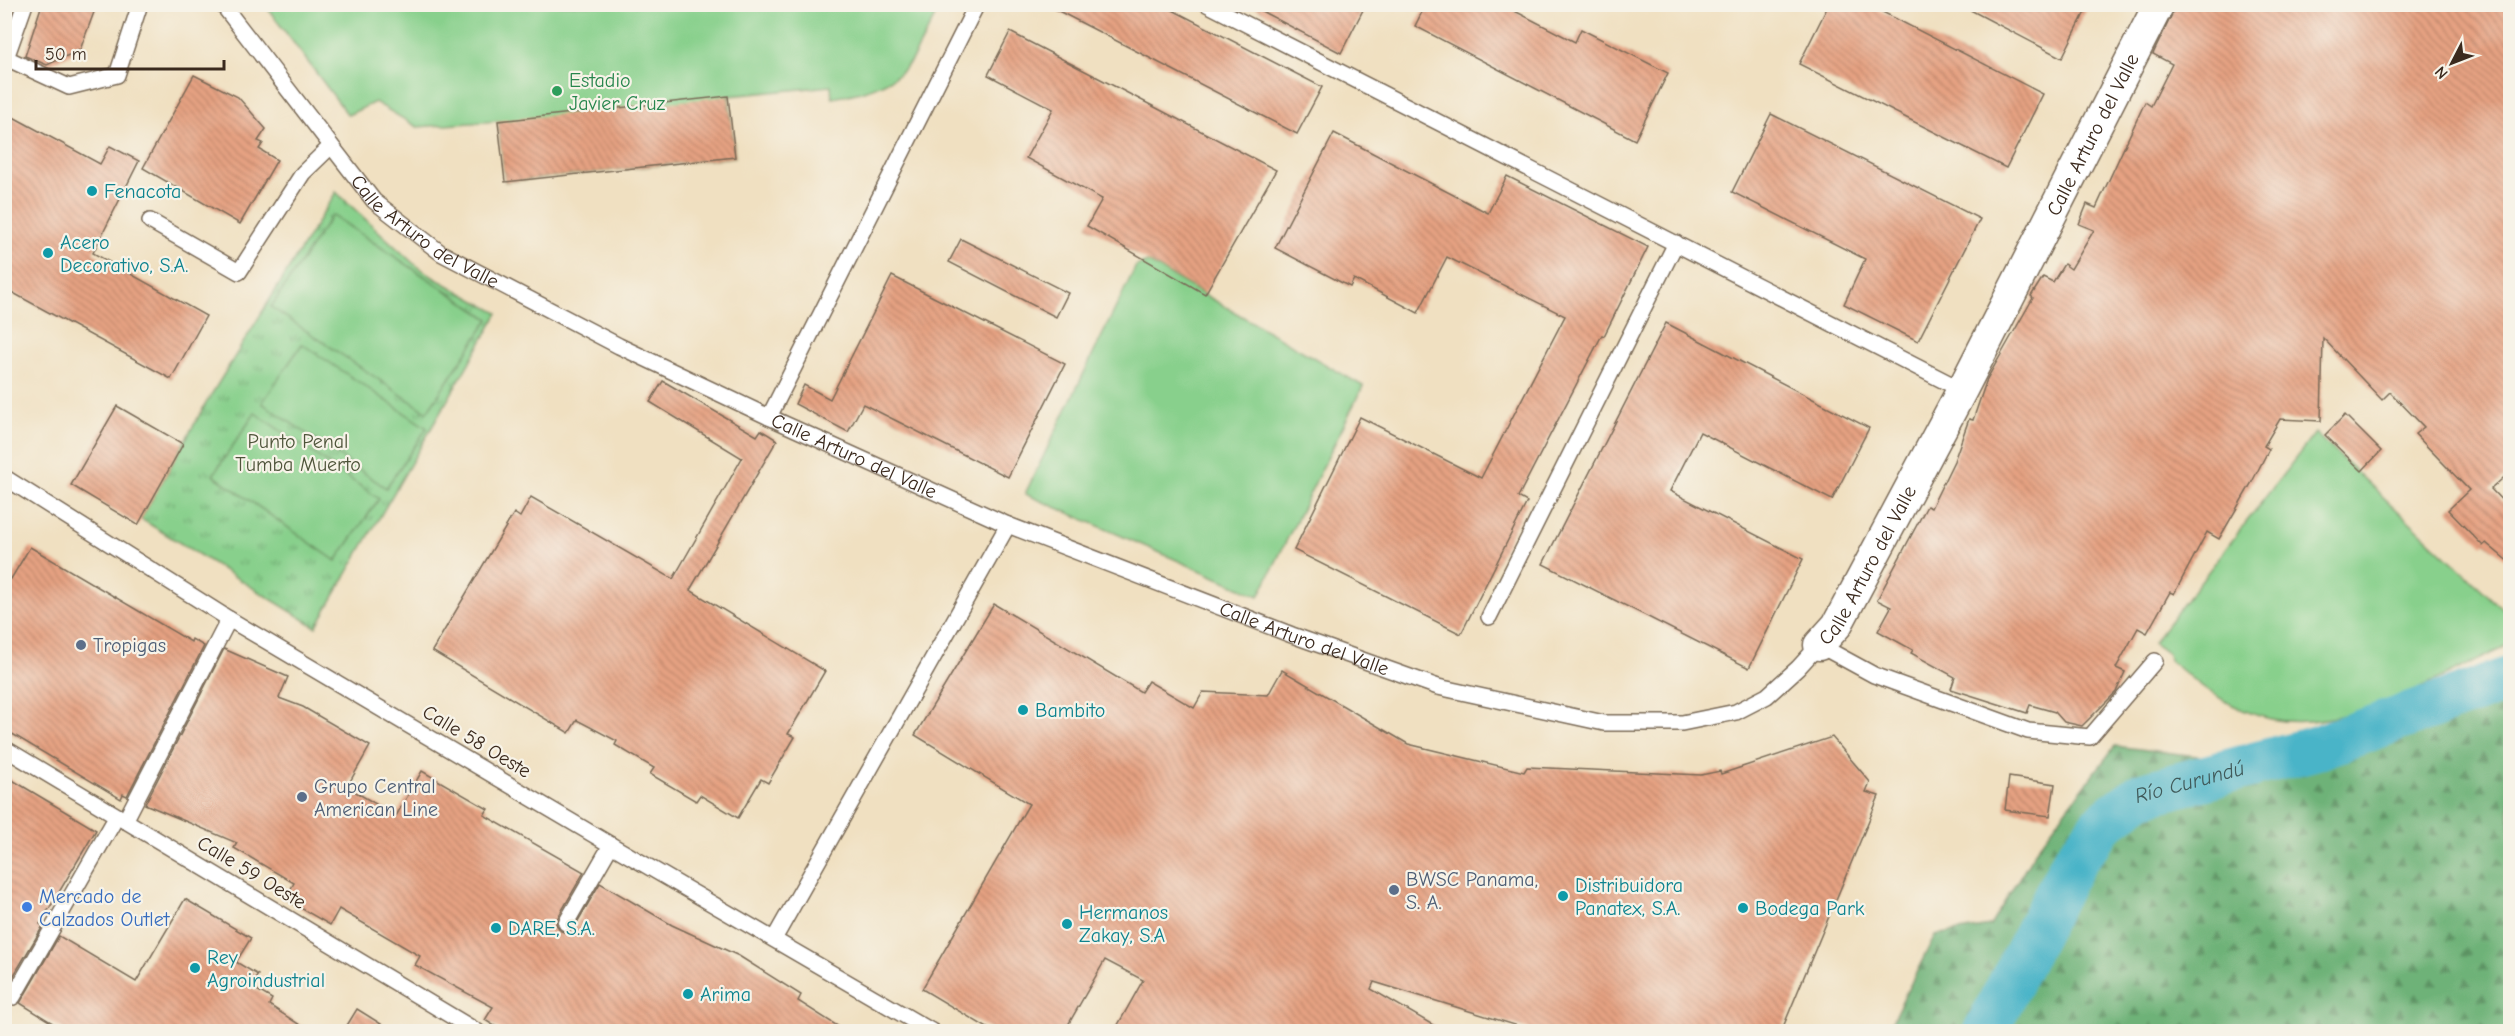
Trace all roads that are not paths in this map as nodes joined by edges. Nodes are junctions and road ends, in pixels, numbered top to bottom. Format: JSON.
{"nodes":[{"id":1,"x":25,"y":4,"type":"edge"},
{"id":2,"x":140,"y":4,"type":"edge"},
{"id":3,"x":222,"y":4,"type":"edge"},
{"id":4,"x":977,"y":4,"type":"edge"},
{"id":5,"x":1207,"y":4,"type":"edge"},
{"id":6,"x":2159,"y":4,"type":"edge"},
{"id":7,"x":5,"y":57,"type":"edge"},
{"id":8,"x":331,"y":146,"type":"junction"},
{"id":9,"x":150,"y":221,"type":"dead end"},
{"id":10,"x":1676,"y":243,"type":"junction"},
{"id":11,"x":1962,"y":390,"type":"junction"},
{"id":12,"x":769,"y":417,"type":"junction"},
{"id":13,"x":4,"y":477,"type":"edge"},
{"id":14,"x":1008,"y":525,"type":"junction"},
{"id":15,"x":1489,"y":617,"type":"dead end"},
{"id":16,"x":229,"y":619,"type":"junction"},
{"id":17,"x":1819,"y":645,"type":"junction"},
{"id":18,"x":2155,"y":661,"type":"dead end"},
{"id":19,"x":4,"y":748,"type":"edge"},
{"id":20,"x":121,"y":818,"type":"junction"},
{"id":21,"x":611,"y":845,"type":"junction"},
{"id":22,"x":566,"y":923,"type":"dead end"},
{"id":23,"x":774,"y":939,"type":"junction"},
{"id":24,"x":13,"y":997,"type":"dead end"},
{"id":25,"x":478,"y":1032,"type":"edge"},
{"id":26,"x":933,"y":1032,"type":"edge"}],
"edges":[{"from":1,"to":7,"type":"lane"},
{"from":2,"to":7,"type":"lane"},
{"from":3,"to":8,"type":"lane","name":"Calle Arturo del Valle"},
{"from":4,"to":12,"type":"lane"},
{"from":5,"to":10,"type":"lane"},
{"from":6,"to":11,"type":"street","name":"Calle Arturo del Valle"},
{"from":8,"to":9,"type":"lane"},
{"from":8,"to":12,"type":"lane","name":"Calle Arturo del Valle"},
{"from":10,"to":11,"type":"lane"},
{"from":10,"to":15,"type":"lane"},
{"from":11,"to":17,"type":"street","name":"Calle Arturo del Valle"},
{"from":12,"to":14,"type":"lane","name":"Calle Arturo del Valle"},
{"from":13,"to":16,"type":"lane","name":"Calle 58 Oeste"},
{"from":14,"to":17,"type":"lane","name":"Calle Arturo del Valle"},
{"from":14,"to":23,"type":"lane"},
{"from":16,"to":20,"type":"lane"},
{"from":16,"to":21,"type":"lane","name":"Calle 58 Oeste"},
{"from":17,"to":18,"type":"lane"},
{"from":19,"to":20,"type":"lane","name":"Calle 59 Oeste"},
{"from":20,"to":24,"type":"lane"},
{"from":20,"to":25,"type":"lane","name":"Calle 59 Oeste"},
{"from":21,"to":22,"type":"lane"},
{"from":21,"to":23,"type":"lane","name":"Calle 58 Oeste"},
{"from":23,"to":26,"type":"lane","name":"Calle 58 Oeste"}]}
